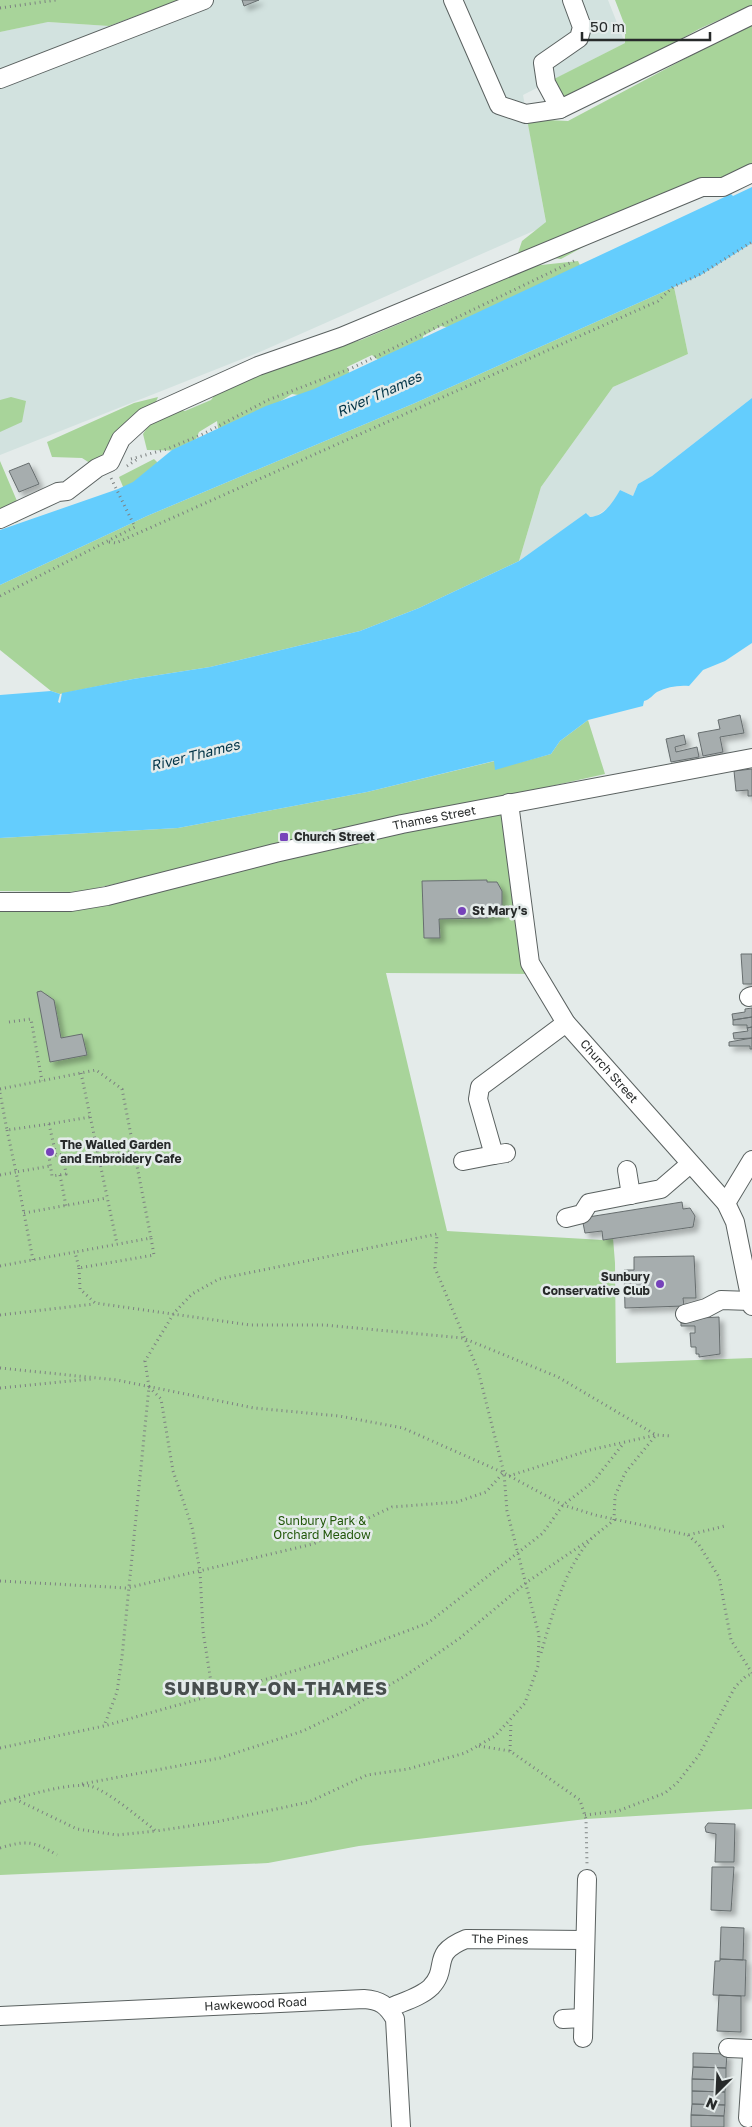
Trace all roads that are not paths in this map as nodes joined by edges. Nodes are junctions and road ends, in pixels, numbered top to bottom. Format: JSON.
{"nodes":[{"id":1,"x":204,"y":0,"type":"edge"},
{"id":2,"x":453,"y":0,"type":"edge"},
{"id":3,"x":572,"y":0,"type":"edge"},
{"id":4,"x":752,"y":15,"type":"edge"},
{"id":5,"x":0,"y":79,"type":"edge"},
{"id":6,"x":560,"y":109,"type":"junction"},
{"id":7,"x":752,"y":173,"type":"edge"},
{"id":8,"x":0,"y":519,"type":"edge"},
{"id":9,"x":752,"y":758,"type":"edge"},
{"id":10,"x":509,"y":803,"type":"junction"},
{"id":11,"x":0,"y":902,"type":"edge"},
{"id":12,"x":566,"y":1023,"type":"junction"},
{"id":13,"x":752,"y":1160,"type":"edge"},
{"id":14,"x":463,"y":1161,"type":"dead end"},
{"id":15,"x":690,"y":1164,"type":"junction"},
{"id":16,"x":627,"y":1170,"type":"dead end"},
{"id":17,"x":631,"y":1195,"type":"junction"},
{"id":18,"x":726,"y":1203,"type":"junction"},
{"id":19,"x":566,"y":1218,"type":"dead end"},
{"id":20,"x":751,"y":1304,"type":"edge"},
{"id":21,"x":685,"y":1314,"type":"dead end"},
{"id":22,"x":587,"y":1879,"type":"road end"},
{"id":23,"x":584,"y":1940,"type":"junction"},
{"id":24,"x":388,"y":2008,"type":"junction"},
{"id":25,"x":0,"y":2016,"type":"edge"},
{"id":26,"x":583,"y":2018,"type":"junction"},
{"id":27,"x":563,"y":2019,"type":"dead end"},
{"id":28,"x":583,"y":2038,"type":"dead end"},
{"id":29,"x":728,"y":2048,"type":"dead end"},
{"id":30,"x":752,"y":2049,"type":"edge"},
{"id":31,"x":752,"y":2057,"type":"edge"},
{"id":32,"x":748,"y":2118,"type":"dead end"},
{"id":33,"x":402,"y":2127,"type":"edge"}],
"edges":[{"from":1,"to":5,"type":"street"},
{"from":2,"to":6,"type":"street"},
{"from":3,"to":6,"type":"street"},
{"from":4,"to":6,"type":"street"},
{"from":7,"to":8,"type":"street"},
{"from":9,"to":10,"type":"street","name":"Thames Street"},
{"from":10,"to":11,"type":"street","name":"Thames Street"},
{"from":10,"to":12,"type":"street","name":"Church Street"},
{"from":12,"to":14,"type":"street"},
{"from":12,"to":15,"type":"street","name":"Church Street"},
{"from":13,"to":18,"type":"street"},
{"from":15,"to":17,"type":"street"},
{"from":15,"to":18,"type":"street","name":"Church Street"},
{"from":16,"to":17,"type":"street"},
{"from":17,"to":19,"type":"street"},
{"from":18,"to":20,"type":"street","name":"Church Street"},
{"from":20,"to":21,"type":"street"},
{"from":22,"to":23,"type":"street"},
{"from":23,"to":24,"type":"street","name":"The Pines"},
{"from":23,"to":26,"type":"street"},
{"from":24,"to":25,"type":"street","name":"Hawkewood Road"},
{"from":24,"to":33,"type":"street"},
{"from":26,"to":27,"type":"street"},
{"from":26,"to":28,"type":"street"},
{"from":29,"to":30,"type":"street"},
{"from":31,"to":32,"type":"street"}]}
